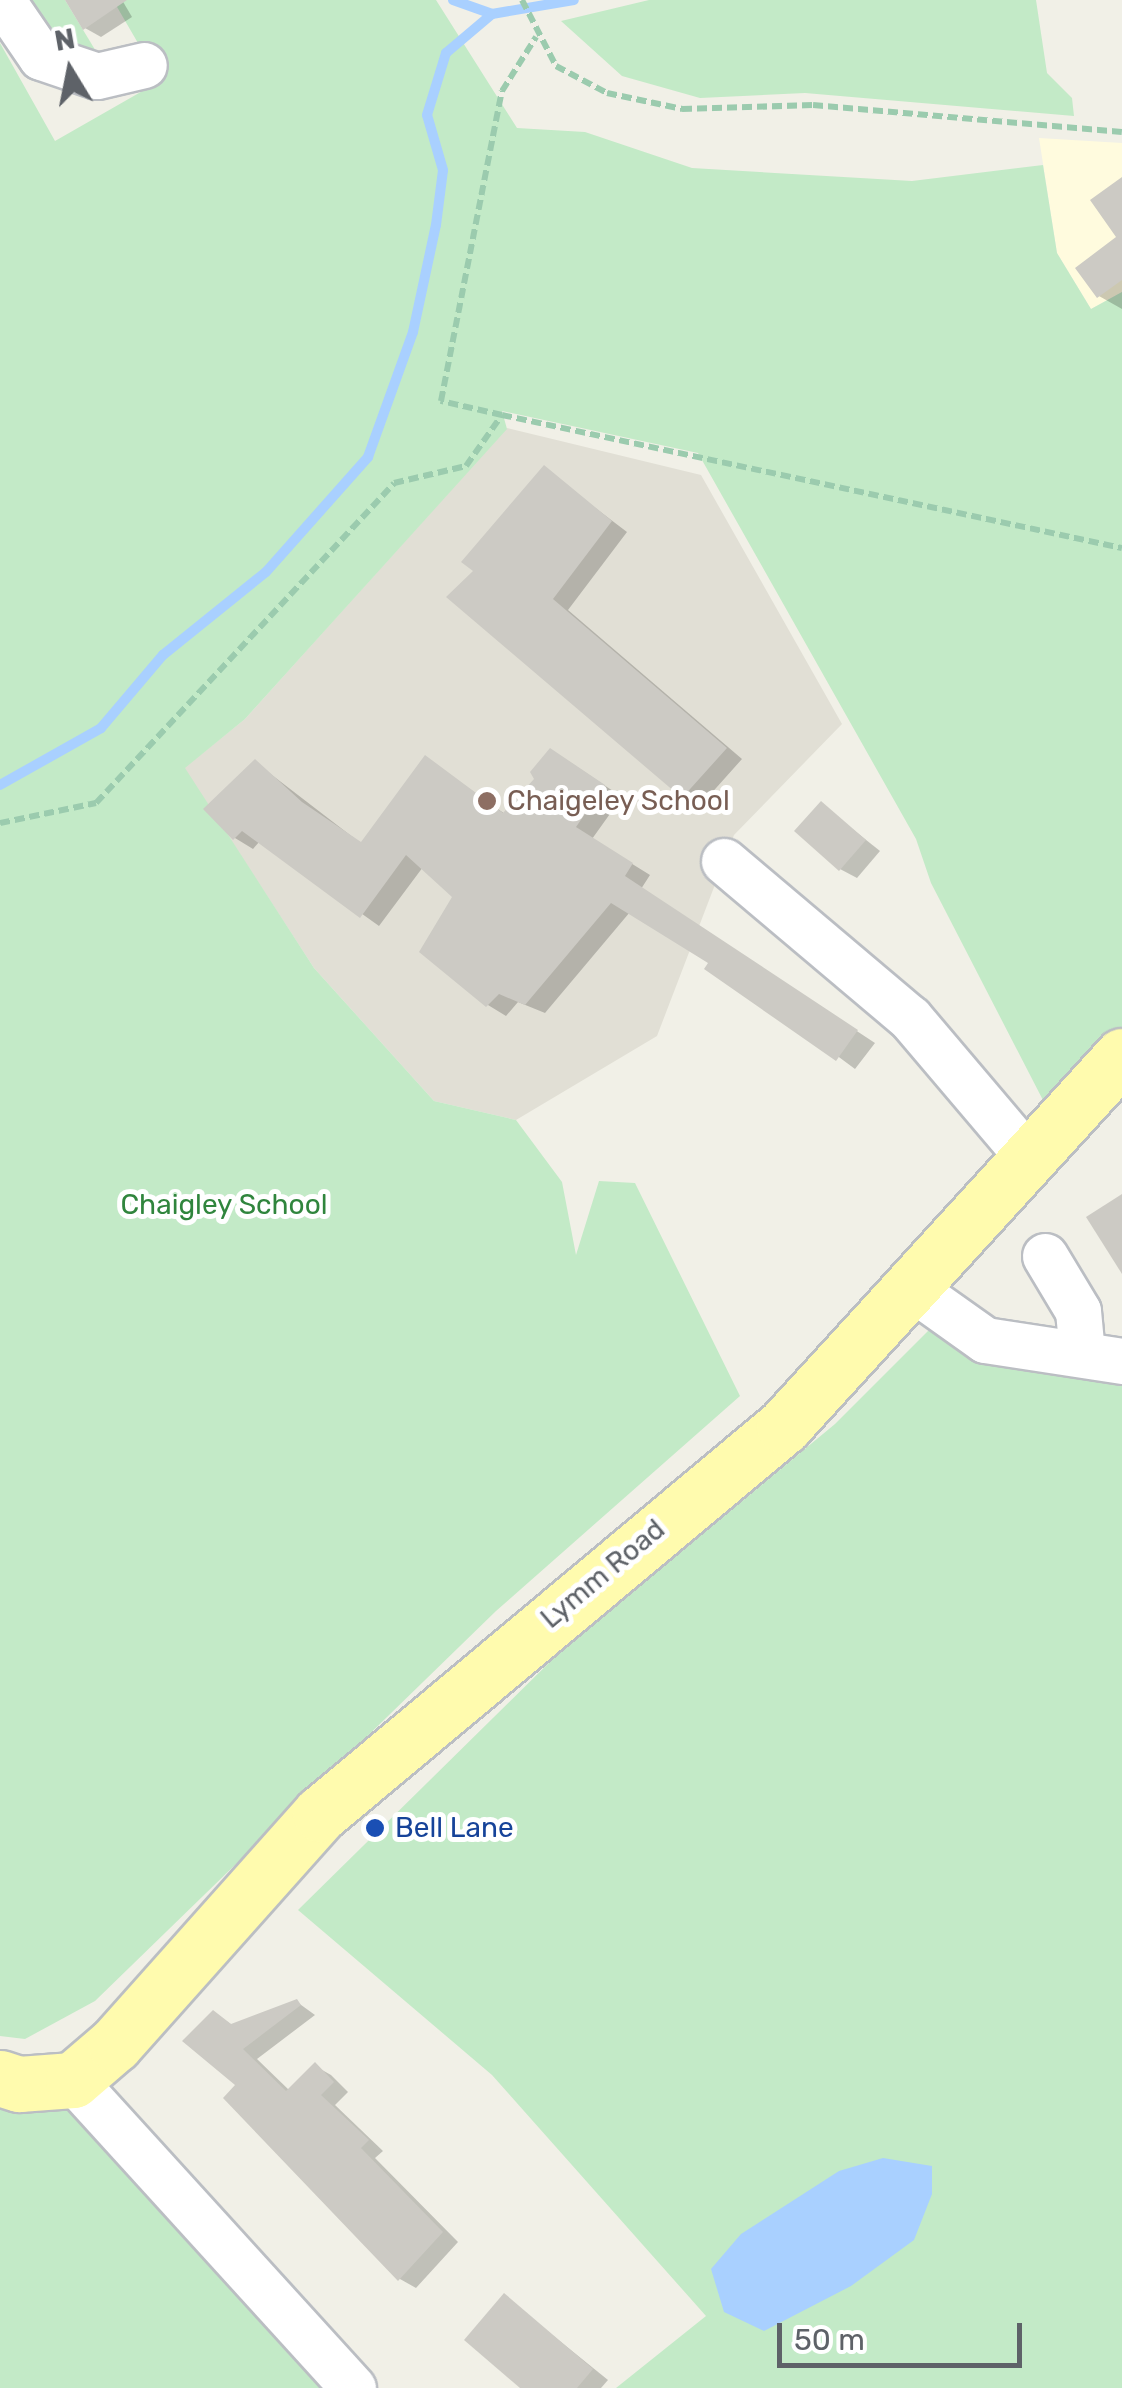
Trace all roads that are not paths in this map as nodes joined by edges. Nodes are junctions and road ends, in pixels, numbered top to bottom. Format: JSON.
{"nodes":[{"id":1,"x":2,"y":0,"type":"edge"},
{"id":2,"x":144,"y":65,"type":"dead end"},
{"id":3,"x":724,"y":861,"type":"dead end"},
{"id":4,"x":1122,"y":1056,"type":"edge"},
{"id":5,"x":1028,"y":1156,"type":"junction"},
{"id":6,"x":1045,"y":1256,"type":"dead end"},
{"id":7,"x":908,"y":1286,"type":"junction"},
{"id":8,"x":1102,"y":1357,"type":"edge"},
{"id":9,"x":0,"y":2078,"type":"edge"},
{"id":10,"x":72,"y":2080,"type":"junction"},
{"id":11,"x":353,"y":2388,"type":"edge"}],
"edges":[{"from":1,"to":2,"type":"street"},
{"from":3,"to":5,"type":"street"},
{"from":4,"to":5,"type":"main road","name":"Lymm Road"},
{"from":5,"to":7,"type":"main road","name":"Lymm Road"},
{"from":6,"to":8,"type":"street"},
{"from":7,"to":8,"type":"street"},
{"from":7,"to":10,"type":"main road","name":"Lymm Road"},
{"from":9,"to":10,"type":"main road"},
{"from":10,"to":11,"type":"street"}]}
